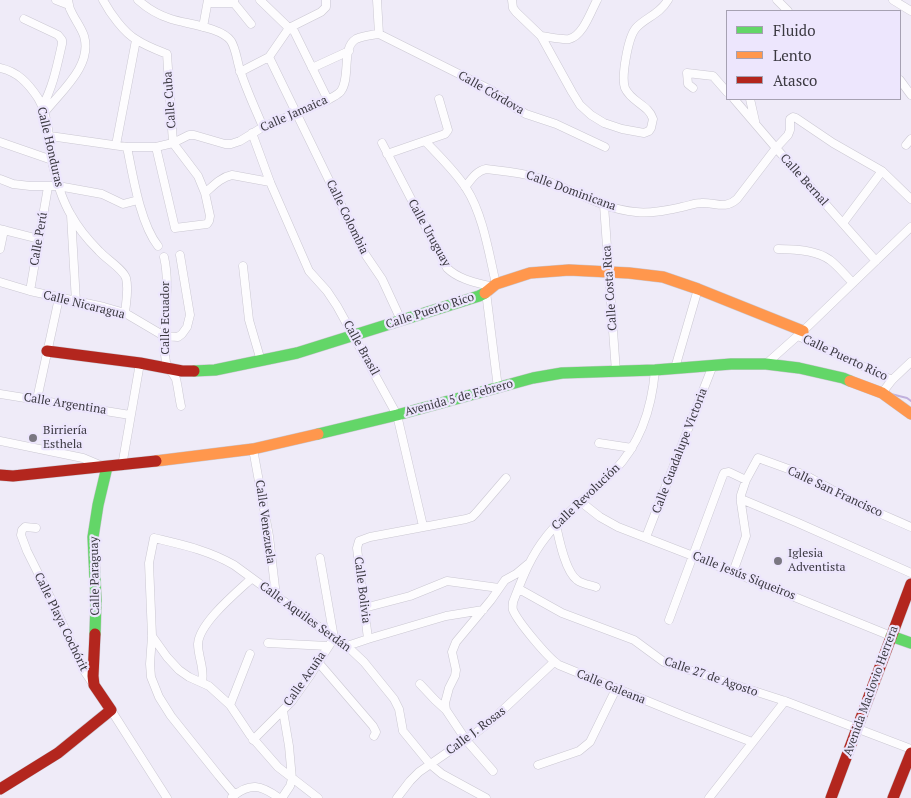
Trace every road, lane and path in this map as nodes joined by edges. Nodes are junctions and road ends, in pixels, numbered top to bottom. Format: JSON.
{"nodes":[{"id":1,"x":56,"y":0,"type":"edge"},
{"id":2,"x":103,"y":0,"type":"edge"},
{"id":3,"x":138,"y":0,"type":"edge"},
{"id":4,"x":260,"y":0,"type":"edge"},
{"id":5,"x":326,"y":0,"type":"edge"},
{"id":6,"x":377,"y":0,"type":"edge"},
{"id":7,"x":512,"y":0,"type":"edge"},
{"id":8,"x":597,"y":0,"type":"edge"},
{"id":9,"x":668,"y":0,"type":"edge"},
{"id":10,"x":777,"y":0,"type":"edge"},
{"id":11,"x":893,"y":0,"type":"edge"},
{"id":12,"x":208,"y":2,"type":"edge"},
{"id":13,"x":234,"y":2,"type":"edge"},
{"id":14,"x":68,"y":3,"type":"edge"},
{"id":15,"x":787,"y":10,"type":"edge"},
{"id":16,"x":911,"y":11,"type":"edge"},
{"id":17,"x":24,"y":19,"type":"dead end"},
{"id":18,"x":251,"y":24,"type":"dead end"},
{"id":19,"x":203,"y":27,"type":"junction"},
{"id":20,"x":289,"y":28,"type":"junction"},
{"id":21,"x":379,"y":34,"type":"junction"},
{"id":22,"x":541,"y":36,"type":"junction"},
{"id":23,"x":136,"y":40,"type":"junction"},
{"id":24,"x":349,"y":50,"type":"junction"},
{"id":25,"x":269,"y":57,"type":"junction"},
{"id":26,"x":0,"y":68,"type":"edge"},
{"id":27,"x":312,"y":68,"type":"junction"},
{"id":28,"x":240,"y":72,"type":"junction"},
{"id":29,"x":901,"y":81,"type":"edge"},
{"id":30,"x":694,"y":88,"type":"dead end"},
{"id":31,"x":726,"y":91,"type":"edge"},
{"id":32,"x":911,"y":95,"type":"edge"},
{"id":33,"x":439,"y":99,"type":"dead end"},
{"id":34,"x":328,"y":100,"type":"junction"},
{"id":35,"x":735,"y":100,"type":"edge"},
{"id":36,"x":750,"y":100,"type":"edge"},
{"id":37,"x":43,"y":110,"type":"junction"},
{"id":38,"x":295,"y":112,"type":"junction"},
{"id":39,"x":756,"y":124,"type":"junction"},
{"id":40,"x":263,"y":127,"type":"junction"},
{"id":41,"x":252,"y":133,"type":"junction"},
{"id":42,"x":50,"y":136,"type":"junction"},
{"id":43,"x":425,"y":141,"type":"junction"},
{"id":44,"x":0,"y":142,"type":"edge"},
{"id":45,"x":173,"y":143,"type":"junction"},
{"id":46,"x":382,"y":143,"type":"dead end"},
{"id":47,"x":116,"y":145,"type":"junction"},
{"id":48,"x":156,"y":146,"type":"junction"},
{"id":49,"x":127,"y":147,"type":"junction"},
{"id":50,"x":605,"y":147,"type":"dead end"},
{"id":51,"x":776,"y":148,"type":"junction"},
{"id":52,"x":387,"y":154,"type":"junction"},
{"id":53,"x":52,"y":160,"type":"junction"},
{"id":54,"x":882,"y":171,"type":"junction"},
{"id":55,"x":0,"y":180,"type":"edge"},
{"id":56,"x":270,"y":182,"type":"junction"},
{"id":57,"x":58,"y":186,"type":"junction"},
{"id":58,"x":48,"y":187,"type":"junction"},
{"id":59,"x":465,"y":187,"type":"junction"},
{"id":60,"x":205,"y":193,"type":"junction"},
{"id":61,"x":911,"y":199,"type":"edge"},
{"id":62,"x":138,"y":200,"type":"junction"},
{"id":63,"x":604,"y":204,"type":"junction"},
{"id":64,"x":71,"y":215,"type":"junction"},
{"id":65,"x":843,"y":224,"type":"junction"},
{"id":66,"x":911,"y":227,"type":"edge"},
{"id":67,"x":2,"y":229,"type":"edge"},
{"id":68,"x":38,"y":239,"type":"junction"},
{"id":69,"x":158,"y":246,"type":"dead end"},
{"id":70,"x":778,"y":248,"type":"dead end"},
{"id":71,"x":0,"y":249,"type":"edge"},
{"id":72,"x":180,"y":255,"type":"dead end"},
{"id":73,"x":164,"y":257,"type":"dead end"},
{"id":74,"x":876,"y":261,"type":"junction"},
{"id":75,"x":243,"y":266,"type":"dead end"},
{"id":76,"x":609,"y":272,"type":"junction"},
{"id":77,"x":0,"y":282,"type":"edge"},
{"id":78,"x":853,"y":283,"type":"junction"},
{"id":79,"x":492,"y":288,"type":"junction"},
{"id":80,"x":698,"y":289,"type":"junction"},
{"id":81,"x":30,"y":291,"type":"junction"},
{"id":82,"x":59,"y":298,"type":"junction"},
{"id":83,"x":76,"y":302,"type":"junction"},
{"id":84,"x":125,"y":313,"type":"junction"},
{"id":85,"x":401,"y":320,"type":"junction"},
{"id":86,"x":800,"y":334,"type":"junction"},
{"id":87,"x":164,"y":336,"type":"junction"},
{"id":88,"x":354,"y":336,"type":"junction"},
{"id":89,"x":47,"y":351,"type":"junction"},
{"id":90,"x":261,"y":361,"type":"junction"},
{"id":91,"x":911,"y":362,"type":"edge"},
{"id":92,"x":140,"y":363,"type":"junction"},
{"id":93,"x":766,"y":364,"type":"junction"},
{"id":94,"x":713,"y":365,"type":"junction"},
{"id":95,"x":675,"y":368,"type":"junction"},
{"id":96,"x":168,"y":369,"type":"junction"},
{"id":97,"x":655,"y":370,"type":"junction"},
{"id":98,"x":616,"y":372,"type":"junction"},
{"id":99,"x":892,"y":380,"type":"junction"},
{"id":100,"x":498,"y":388,"type":"junction"},
{"id":101,"x":882,"y":393,"type":"junction"},
{"id":102,"x":0,"y":394,"type":"edge"},
{"id":103,"x":37,"y":399,"type":"junction"},
{"id":104,"x":181,"y":406,"type":"dead end"},
{"id":105,"x":911,"y":414,"type":"edge"},
{"id":106,"x":130,"y":415,"type":"junction"},
{"id":107,"x":397,"y":415,"type":"junction"},
{"id":108,"x":0,"y":441,"type":"edge"},
{"id":109,"x":599,"y":443,"type":"dead end"},
{"id":110,"x":632,"y":448,"type":"junction"},
{"id":111,"x":253,"y":449,"type":"junction"},
{"id":112,"x":122,"y":466,"type":"junction"},
{"id":113,"x":107,"y":467,"type":"junction"},
{"id":114,"x":0,"y":476,"type":"edge"},
{"id":115,"x":506,"y":478,"type":"dead end"},
{"id":116,"x":746,"y":480,"type":"junction"},
{"id":117,"x":741,"y":499,"type":"junction"},
{"id":118,"x":580,"y":502,"type":"junction"},
{"id":119,"x":556,"y":525,"type":"junction"},
{"id":120,"x":423,"y":526,"type":"junction"},
{"id":121,"x":911,"y":527,"type":"edge"},
{"id":122,"x":36,"y":528,"type":"dead end"},
{"id":123,"x":646,"y":538,"type":"junction"},
{"id":124,"x":693,"y":556,"type":"junction"},
{"id":125,"x":320,"y":558,"type":"dead end"},
{"id":126,"x":528,"y":564,"type":"junction"},
{"id":127,"x":733,"y":572,"type":"junction"},
{"id":128,"x":911,"y":573,"type":"edge"},
{"id":129,"x":252,"y":578,"type":"junction"},
{"id":130,"x":911,"y":584,"type":"edge"},
{"id":131,"x":596,"y":587,"type":"dead end"},
{"id":132,"x":499,"y":588,"type":"junction"},
{"id":133,"x":518,"y":589,"type":"junction"},
{"id":134,"x":276,"y":596,"type":"junction"},
{"id":135,"x":364,"y":608,"type":"junction"},
{"id":136,"x":483,"y":610,"type":"junction"},
{"id":137,"x":669,"y":620,"type":"dead end"},
{"id":138,"x":152,"y":636,"type":"junction"},
{"id":139,"x":890,"y":636,"type":"junction"},
{"id":140,"x":334,"y":638,"type":"junction"},
{"id":141,"x":368,"y":639,"type":"junction"},
{"id":142,"x":268,"y":643,"type":"dead end"},
{"id":143,"x":911,"y":643,"type":"edge"},
{"id":144,"x":328,"y":646,"type":"junction"},
{"id":145,"x":347,"y":646,"type":"junction"},
{"id":146,"x":250,"y":654,"type":"dead end"},
{"id":147,"x":318,"y":662,"type":"junction"},
{"id":148,"x":554,"y":662,"type":"junction"},
{"id":149,"x":202,"y":682,"type":"junction"},
{"id":150,"x":420,"y":684,"type":"dead end"},
{"id":151,"x":94,"y":685,"type":"junction"},
{"id":152,"x":616,"y":689,"type":"junction"},
{"id":153,"x":785,"y":701,"type":"junction"},
{"id":154,"x":230,"y":705,"type":"junction"},
{"id":155,"x":111,"y":710,"type":"junction"},
{"id":156,"x":446,"y":710,"type":"junction"},
{"id":157,"x":283,"y":711,"type":"junction"},
{"id":158,"x":856,"y":729,"type":"junction"},
{"id":159,"x":374,"y":736,"type":"dead end"},
{"id":160,"x":253,"y":740,"type":"junction"},
{"id":161,"x":466,"y":740,"type":"junction"},
{"id":162,"x":752,"y":742,"type":"junction"},
{"id":163,"x":911,"y":751,"type":"edge"},
{"id":164,"x":430,"y":764,"type":"junction"},
{"id":165,"x":538,"y":766,"type":"dead end"},
{"id":166,"x":493,"y":771,"type":"dead end"},
{"id":167,"x":292,"y":779,"type":"junction"},
{"id":168,"x":0,"y":789,"type":"edge"},
{"id":169,"x":233,"y":796,"type":"edge"},
{"id":170,"x":400,"y":797,"type":"edge"},
{"id":171,"x":167,"y":798,"type":"edge"},
{"id":172,"x":281,"y":798,"type":"edge"},
{"id":173,"x":318,"y":798,"type":"edge"},
{"id":174,"x":486,"y":798,"type":"edge"},
{"id":175,"x":709,"y":798,"type":"edge"},
{"id":176,"x":831,"y":798,"type":"edge"},
{"id":177,"x":893,"y":798,"type":"edge"}],
"edges":[{"from":1,"to":14,"type":"street"},
{"from":2,"to":23,"type":"street"},
{"from":3,"to":19,"type":"street"},
{"from":4,"to":20,"type":"street"},
{"from":5,"to":20,"type":"street"},
{"from":6,"to":21,"type":"street"},
{"from":7,"to":22,"type":"street"},
{"from":8,"to":22,"type":"street"},
{"from":9,"to":22,"type":"street"},
{"from":10,"to":15,"type":"street"},
{"from":11,"to":16,"type":"street"},
{"from":12,"to":13,"type":"street"},
{"from":12,"to":19,"type":"street"},
{"from":13,"to":18,"type":"street"},
{"from":14,"to":37,"type":"street"},
{"from":17,"to":37,"type":"street"},
{"from":19,"to":28,"type":"street"},
{"from":20,"to":25,"type":"street"},
{"from":20,"to":27,"type":"street"},
{"from":21,"to":24,"type":"street"},
{"from":21,"to":50,"type":"street","name":"Calle Córdova"},
{"from":23,"to":45,"type":"street","name":"Calle Cuba"},
{"from":23,"to":47,"type":"street"},
{"from":24,"to":27,"type":"street"},
{"from":24,"to":34,"type":"street","name":"Calle Jamaica"},
{"from":25,"to":28,"type":"street"},
{"from":25,"to":38,"type":"street","name":"Calle Colombia"},
{"from":26,"to":37,"type":"street","name":"Calle Honduras"},
{"from":27,"to":34,"type":"street"},
{"from":28,"to":40,"type":"street"},
{"from":29,"to":32,"type":"street"},
{"from":30,"to":31,"type":"street"},
{"from":33,"to":43,"type":"street"},
{"from":34,"to":38,"type":"street","name":"Calle Jamaica"},
{"from":35,"to":39,"type":"street","name":"Calle Bernal"},
{"from":36,"to":39,"type":"street"},
{"from":37,"to":42,"type":"street","name":"Calle Honduras"},
{"from":38,"to":40,"type":"street","name":"Calle Jamaica"},
{"from":38,"to":85,"type":"street","name":"Calle Colombia"},
{"from":39,"to":51,"type":"street","name":"Calle Bernal"},
{"from":40,"to":41,"type":"street","name":"Calle Jamaica"},
{"from":41,"to":45,"type":"street","name":"Calle Jamaica"},
{"from":41,"to":56,"type":"street","name":"Calle Brasil"},
{"from":42,"to":47,"type":"street","name":"Calle Jamaica"},
{"from":42,"to":53,"type":"street","name":"Calle Honduras"},
{"from":43,"to":52,"type":"street"},
{"from":43,"to":59,"type":"street"},
{"from":44,"to":53,"type":"street"},
{"from":45,"to":48,"type":"street","name":"Calle Jamaica"},
{"from":45,"to":60,"type":"street","name":"Calle Cuba"},
{"from":46,"to":52,"type":"street","name":"Calle Uruguay"},
{"from":47,"to":49,"type":"street","name":"Calle Jamaica"},
{"from":48,"to":49,"type":"street","name":"Calle Jamaica"},
{"from":48,"to":60,"type":"street","name":"Calle Cuba"},
{"from":49,"to":62,"type":"street"},
{"from":51,"to":54,"type":"street"},
{"from":51,"to":63,"type":"street","name":"Calle Dominicana"},
{"from":51,"to":65,"type":"street","name":"Calle Bernal"},
{"from":52,"to":79,"type":"street","name":"Calle Uruguay"},
{"from":53,"to":57,"type":"street","name":"Calle Honduras"},
{"from":54,"to":61,"type":"street"},
{"from":54,"to":65,"type":"street"},
{"from":55,"to":58,"type":"street"},
{"from":56,"to":60,"type":"street"},
{"from":56,"to":88,"type":"street","name":"Calle Brasil"},
{"from":57,"to":58,"type":"street"},
{"from":57,"to":62,"type":"street"},
{"from":57,"to":64,"type":"street","name":"Calle Honduras"},
{"from":58,"to":68,"type":"street","name":"Calle Perú"},
{"from":59,"to":63,"type":"street","name":"Calle Dominicana"},
{"from":59,"to":79,"type":"street"},
{"from":62,"to":69,"type":"street"},
{"from":63,"to":76,"type":"street","name":"Calle Costa Rica"},
{"from":64,"to":83,"type":"street"},
{"from":64,"to":84,"type":"street","name":"Calle Honduras"},
{"from":65,"to":74,"type":"street","name":"Calle Bernal"},
{"from":66,"to":74,"type":"street"},
{"from":67,"to":68,"type":"street"},
{"from":67,"to":71,"type":"street"},
{"from":68,"to":81,"type":"street","name":"Calle Perú"},
{"from":70,"to":78,"type":"street"},
{"from":72,"to":87,"type":"street"},
{"from":73,"to":87,"type":"street","name":"Calle Ecuador"},
{"from":74,"to":78,"type":"street"},
{"from":75,"to":90,"type":"street"},
{"from":76,"to":79,"type":"main road","name":"Calle Puerto Rico"},
{"from":76,"to":80,"type":"main road","name":"Calle Puerto Rico"},
{"from":76,"to":98,"type":"street","name":"Calle Costa Rica"},
{"from":77,"to":81,"type":"street","name":"Calle Nicaragua"},
{"from":78,"to":86,"type":"street"},
{"from":79,"to":85,"type":"main road","name":"Calle Puerto Rico"},
{"from":79,"to":100,"type":"street"},
{"from":80,"to":86,"type":"main road","name":"Calle Puerto Rico"},
{"from":80,"to":95,"type":"street"},
{"from":81,"to":82,"type":"street","name":"Calle Nicaragua"},
{"from":82,"to":83,"type":"street","name":"Calle Nicaragua"},
{"from":82,"to":89,"type":"street"},
{"from":83,"to":84,"type":"street","name":"Calle Nicaragua"},
{"from":84,"to":87,"type":"street","name":"Calle Nicaragua"},
{"from":85,"to":88,"type":"main road","name":"Calle Puerto Rico"},
{"from":86,"to":93,"type":"street"},
{"from":86,"to":99,"type":"street","name":"Calle Puerto Rico"},
{"from":87,"to":96,"type":"street","name":"Calle Ecuador"},
{"from":88,"to":90,"type":"main road","name":"Calle Puerto Rico"},
{"from":88,"to":107,"type":"street","name":"Calle Brasil"},
{"from":89,"to":92,"type":"main road","name":"Calle Puerto Rico"},
{"from":89,"to":103,"type":"street"},
{"from":90,"to":96,"type":"main road","name":"Calle Puerto Rico"},
{"from":91,"to":99,"type":"street"},
{"from":92,"to":96,"type":"main road","name":"Calle Puerto Rico"},
{"from":92,"to":106,"type":"street"},
{"from":93,"to":94,"type":"main road","name":"Avenida 5 de Febrero"},
{"from":93,"to":101,"type":"main road","name":"Avenida 5 de Febrero"},
{"from":94,"to":95,"type":"main road","name":"Avenida 5 de Febrero"},
{"from":94,"to":123,"type":"street","name":"Calle Guadalupe Victoria"},
{"from":95,"to":97,"type":"main road","name":"Avenida 5 de Febrero"},
{"from":96,"to":104,"type":"street","name":"Calle Ecuador"},
{"from":97,"to":98,"type":"main road","name":"Avenida 5 de Febrero"},
{"from":97,"to":110,"type":"street","name":"Calle Revolución"},
{"from":98,"to":100,"type":"main road","name":"Avenida 5 de Febrero"},
{"from":99,"to":101,"type":"street"},
{"from":100,"to":107,"type":"main road","name":"Avenida 5 de Febrero"},
{"from":101,"to":105,"type":"main road","name":"Avenida 5 de Febrero"},
{"from":102,"to":103,"type":"street","name":"Calle Argentina"},
{"from":103,"to":106,"type":"street","name":"Calle Argentina"},
{"from":106,"to":112,"type":"street"},
{"from":107,"to":111,"type":"main road","name":"Avenida 5 de Febrero"},
{"from":107,"to":120,"type":"street","name":"Calle Brasil"},
{"from":108,"to":113,"type":"street"},
{"from":109,"to":110,"type":"street"},
{"from":110,"to":118,"type":"street","name":"Calle Revolución"},
{"from":111,"to":112,"type":"main road","name":"Avenida 5 de Febrero"},
{"from":111,"to":134,"type":"street","name":"Calle Venezuela"},
{"from":112,"to":113,"type":"main road","name":"Avenida 5 de Febrero"},
{"from":113,"to":114,"type":"main road","name":"Avenida 5 de Febrero"},
{"from":113,"to":151,"type":"main road","name":"Calle Paraguay"},
{"from":115,"to":120,"type":"street"},
{"from":116,"to":117,"type":"street"},
{"from":116,"to":121,"type":"street","name":"Calle San Francisco"},
{"from":116,"to":124,"type":"street"},
{"from":117,"to":127,"type":"street"},
{"from":117,"to":128,"type":"street"},
{"from":118,"to":119,"type":"street","name":"Calle Revolución"},
{"from":118,"to":123,"type":"street","name":"Calle Jesús Siqueiros"},
{"from":119,"to":126,"type":"street","name":"Calle Revolución"},
{"from":119,"to":131,"type":"street"},
{"from":120,"to":135,"type":"street","name":"Calle Bolivia"},
{"from":122,"to":151,"type":"street","name":"Calle Playa Cochórit"},
{"from":123,"to":124,"type":"street","name":"Calle Jesús Siqueiros"},
{"from":124,"to":127,"type":"street","name":"Calle Jesús Siqueiros"},
{"from":124,"to":137,"type":"street"},
{"from":125,"to":140,"type":"street"},
{"from":126,"to":132,"type":"street","name":"Calle Revolución"},
{"from":126,"to":133,"type":"street","name":"Calle Revolución"},
{"from":127,"to":139,"type":"street","name":"Calle Jesús Siqueiros"},
{"from":129,"to":134,"type":"street","name":"Calle Aquiles Serdán"},
{"from":129,"to":138,"type":"street","name":"Calle Aquiles Serdán"},
{"from":129,"to":149,"type":"street","name":"Calle Venezuela"},
{"from":130,"to":139,"type":"main road","name":"Avenida Maclovio Herrera"},
{"from":132,"to":135,"type":"street"},
{"from":132,"to":136,"type":"street","name":"Calle Revolución"},
{"from":133,"to":148,"type":"street","name":"Calle Galeana"},
{"from":133,"to":153,"type":"street","name":"Calle 27 de Agosto"},
{"from":134,"to":140,"type":"street","name":"Calle Aquiles Serdán"},
{"from":135,"to":141,"type":"street","name":"Calle Bolivia"},
{"from":136,"to":141,"type":"street"},
{"from":136,"to":156,"type":"street","name":"Calle Revolución"},
{"from":138,"to":149,"type":"street"},
{"from":138,"to":169,"type":"street"},
{"from":139,"to":143,"type":"main road","name":"Calle Jesús Siqueiros"},
{"from":139,"to":158,"type":"main road","name":"Avenida Maclovio Herrera"},
{"from":140,"to":144,"type":"street","name":"Calle Acuña"},
{"from":140,"to":145,"type":"street","name":"Calle Aquiles Serdán"},
{"from":141,"to":145,"type":"street"},
{"from":142,"to":144,"type":"street"},
{"from":144,"to":147,"type":"street","name":"Calle Acuña"},
{"from":145,"to":164,"type":"street","name":"Calle Aquiles Serdán"},
{"from":146,"to":154,"type":"street"},
{"from":147,"to":157,"type":"street","name":"Calle Acuña"},
{"from":147,"to":159,"type":"street"},
{"from":148,"to":152,"type":"street","name":"Calle Galeana"},
{"from":148,"to":161,"type":"street","name":"Calle J. Rosas"},
{"from":149,"to":154,"type":"street"},
{"from":150,"to":156,"type":"street"},
{"from":151,"to":155,"type":"main road","name":"Calle Playa Cochórit"},
{"from":152,"to":162,"type":"street","name":"Calle Galeana"},
{"from":152,"to":165,"type":"street"},
{"from":153,"to":158,"type":"street","name":"Calle 27 de Agosto"},
{"from":153,"to":162,"type":"street"},
{"from":154,"to":160,"type":"street"},
{"from":155,"to":168,"type":"main road"},
{"from":155,"to":171,"type":"street","name":"Calle Playa Cochórit"},
{"from":156,"to":161,"type":"street"},
{"from":157,"to":160,"type":"street","name":"Calle Acuña"},
{"from":157,"to":167,"type":"street"},
{"from":158,"to":163,"type":"street","name":"Calle 27 de Agosto"},
{"from":158,"to":176,"type":"main road","name":"Avenida Maclovio Herrera"},
{"from":160,"to":167,"type":"street"},
{"from":161,"to":164,"type":"street","name":"Calle J. Rosas"},
{"from":161,"to":166,"type":"street"},
{"from":162,"to":175,"type":"street"},
{"from":163,"to":177,"type":"main road"},
{"from":164,"to":170,"type":"street","name":"Calle J. Rosas"},
{"from":164,"to":174,"type":"street","name":"Calle Aquiles Serdán"},
{"from":167,"to":172,"type":"street"},
{"from":167,"to":173,"type":"street"},
{"from":169,"to":172,"type":"street"}]}
